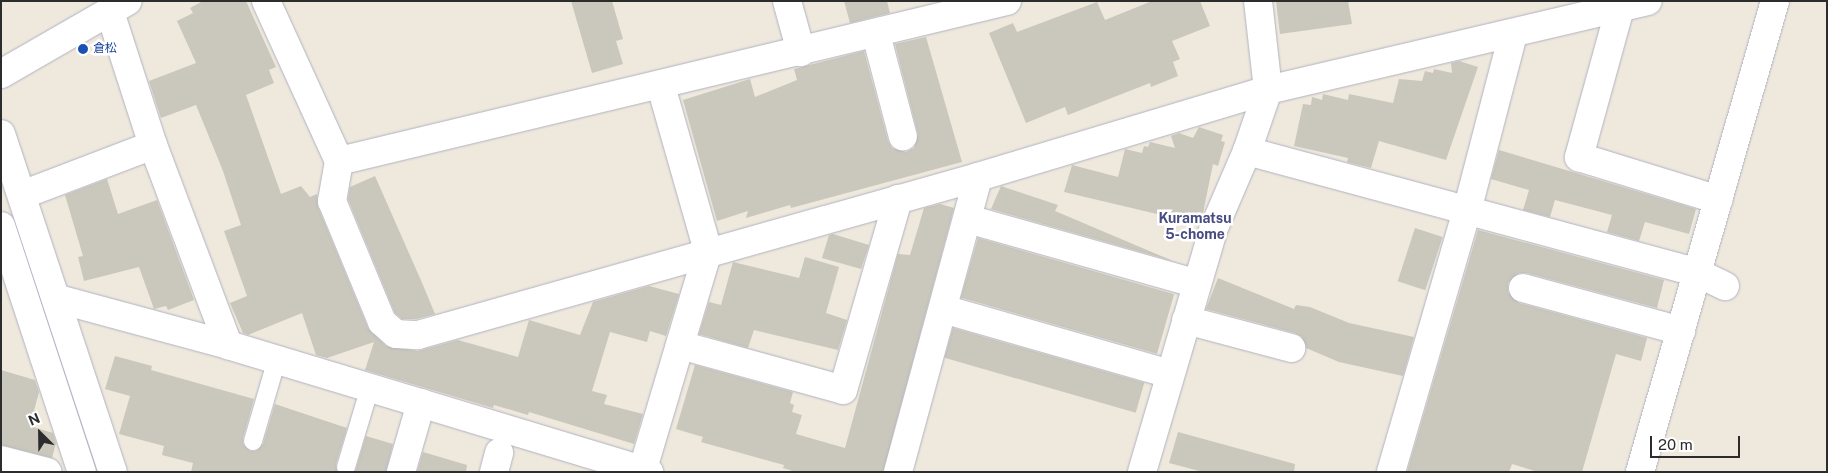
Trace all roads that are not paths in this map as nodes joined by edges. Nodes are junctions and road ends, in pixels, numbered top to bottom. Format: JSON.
{"nodes":[{"id":1,"x":266,"y":1,"type":"edge"},
{"id":2,"x":787,"y":1,"type":"edge"},
{"id":3,"x":1007,"y":1,"type":"edge"},
{"id":4,"x":1258,"y":1,"type":"edge"},
{"id":5,"x":1648,"y":1,"type":"edge"},
{"id":6,"x":1775,"y":1,"type":"edge"},
{"id":7,"x":119,"y":6,"type":"edge"},
{"id":8,"x":1620,"y":8,"type":"junction"},
{"id":9,"x":876,"y":34,"type":"junction"},
{"id":10,"x":1513,"y":35,"type":"junction"},
{"id":11,"x":801,"y":52,"type":"junction"},
{"id":12,"x":1,"y":74,"type":"edge"},
{"id":13,"x":660,"y":86,"type":"junction"},
{"id":14,"x":1268,"y":90,"type":"junction"},
{"id":15,"x":1,"y":134,"type":"edge"},
{"id":16,"x":903,"y":137,"type":"dead end"},
{"id":17,"x":153,"y":145,"type":"junction"},
{"id":18,"x":1247,"y":151,"type":"junction"},
{"id":19,"x":339,"y":161,"type":"junction"},
{"id":20,"x":978,"y":177,"type":"junction"},
{"id":21,"x":22,"y":195,"type":"junction"},
{"id":22,"x":898,"y":199,"type":"junction"},
{"id":23,"x":1719,"y":200,"type":"junction"},
{"id":24,"x":1467,"y":211,"type":"junction"},
{"id":25,"x":968,"y":219,"type":"junction"},
{"id":26,"x":1,"y":226,"type":"edge"},
{"id":27,"x":708,"y":251,"type":"junction"},
{"id":28,"x":1698,"y":273,"type":"junction"},
{"id":29,"x":1196,"y":284,"type":"junction"},
{"id":30,"x":1724,"y":286,"type":"dead end"},
{"id":31,"x":1523,"y":288,"type":"dead end"},
{"id":32,"x":58,"y":299,"type":"junction"},
{"id":33,"x":943,"y":309,"type":"junction"},
{"id":34,"x":1186,"y":320,"type":"junction"},
{"id":35,"x":1681,"y":331,"type":"junction"},
{"id":36,"x":228,"y":345,"type":"junction"},
{"id":37,"x":680,"y":345,"type":"junction"},
{"id":38,"x":1291,"y":348,"type":"dead end"},
{"id":39,"x":277,"y":360,"type":"junction"},
{"id":40,"x":1170,"y":374,"type":"junction"},
{"id":41,"x":370,"y":387,"type":"junction"},
{"id":42,"x":421,"y":402,"type":"junction"},
{"id":43,"x":253,"y":441,"type":"dead end"},
{"id":44,"x":1,"y":460,"type":"edge"},
{"id":45,"x":346,"y":467,"type":"dead end"},
{"id":46,"x":644,"y":471,"type":"edge"},
{"id":47,"x":47,"y":472,"type":"edge"},
{"id":48,"x":82,"y":472,"type":"edge"},
{"id":49,"x":113,"y":472,"type":"edge"},
{"id":50,"x":401,"y":472,"type":"edge"},
{"id":51,"x":898,"y":472,"type":"edge"},
{"id":52,"x":1142,"y":472,"type":"edge"},
{"id":53,"x":1392,"y":472,"type":"edge"},
{"id":54,"x":1640,"y":472,"type":"edge"}],
"edges":[{"from":1,"to":19,"type":"street"},
{"from":2,"to":11,"type":"street"},
{"from":3,"to":9,"type":"street"},
{"from":4,"to":14,"type":"street"},
{"from":5,"to":8,"type":"street"},
{"from":6,"to":23,"type":"street"},
{"from":7,"to":12,"type":"street"},
{"from":7,"to":17,"type":"street"},
{"from":8,"to":10,"type":"street"},
{"from":8,"to":23,"type":"street"},
{"from":9,"to":11,"type":"street"},
{"from":9,"to":16,"type":"street"},
{"from":10,"to":14,"type":"street"},
{"from":10,"to":24,"type":"street"},
{"from":11,"to":13,"type":"street"},
{"from":13,"to":19,"type":"street"},
{"from":13,"to":27,"type":"street"},
{"from":14,"to":18,"type":"street"},
{"from":14,"to":20,"type":"street"},
{"from":15,"to":21,"type":"street"},
{"from":17,"to":21,"type":"street"},
{"from":17,"to":36,"type":"street"},
{"from":18,"to":24,"type":"street"},
{"from":18,"to":29,"type":"street"},
{"from":19,"to":27,"type":"street"},
{"from":20,"to":22,"type":"street"},
{"from":20,"to":25,"type":"street"},
{"from":21,"to":32,"type":"street"},
{"from":22,"to":27,"type":"street"},
{"from":22,"to":37,"type":"street"},
{"from":23,"to":28,"type":"street"},
{"from":24,"to":28,"type":"street"},
{"from":24,"to":53,"type":"street"},
{"from":25,"to":29,"type":"street"},
{"from":25,"to":33,"type":"street"},
{"from":26,"to":48,"type":"street"},
{"from":27,"to":37,"type":"street"},
{"from":28,"to":30,"type":"street"},
{"from":28,"to":35,"type":"street"},
{"from":29,"to":34,"type":"street"},
{"from":31,"to":35,"type":"street"},
{"from":32,"to":36,"type":"street"},
{"from":32,"to":49,"type":"street"},
{"from":33,"to":40,"type":"street"},
{"from":33,"to":51,"type":"street"},
{"from":34,"to":38,"type":"street"},
{"from":34,"to":40,"type":"street"},
{"from":35,"to":54,"type":"street"},
{"from":36,"to":39,"type":"street"},
{"from":37,"to":46,"type":"street"},
{"from":39,"to":41,"type":"street"},
{"from":39,"to":43,"type":"lane"},
{"from":40,"to":52,"type":"street"},
{"from":41,"to":42,"type":"street"},
{"from":41,"to":45,"type":"lane"},
{"from":42,"to":46,"type":"street"},
{"from":42,"to":50,"type":"street"},
{"from":44,"to":47,"type":"street"}]}
